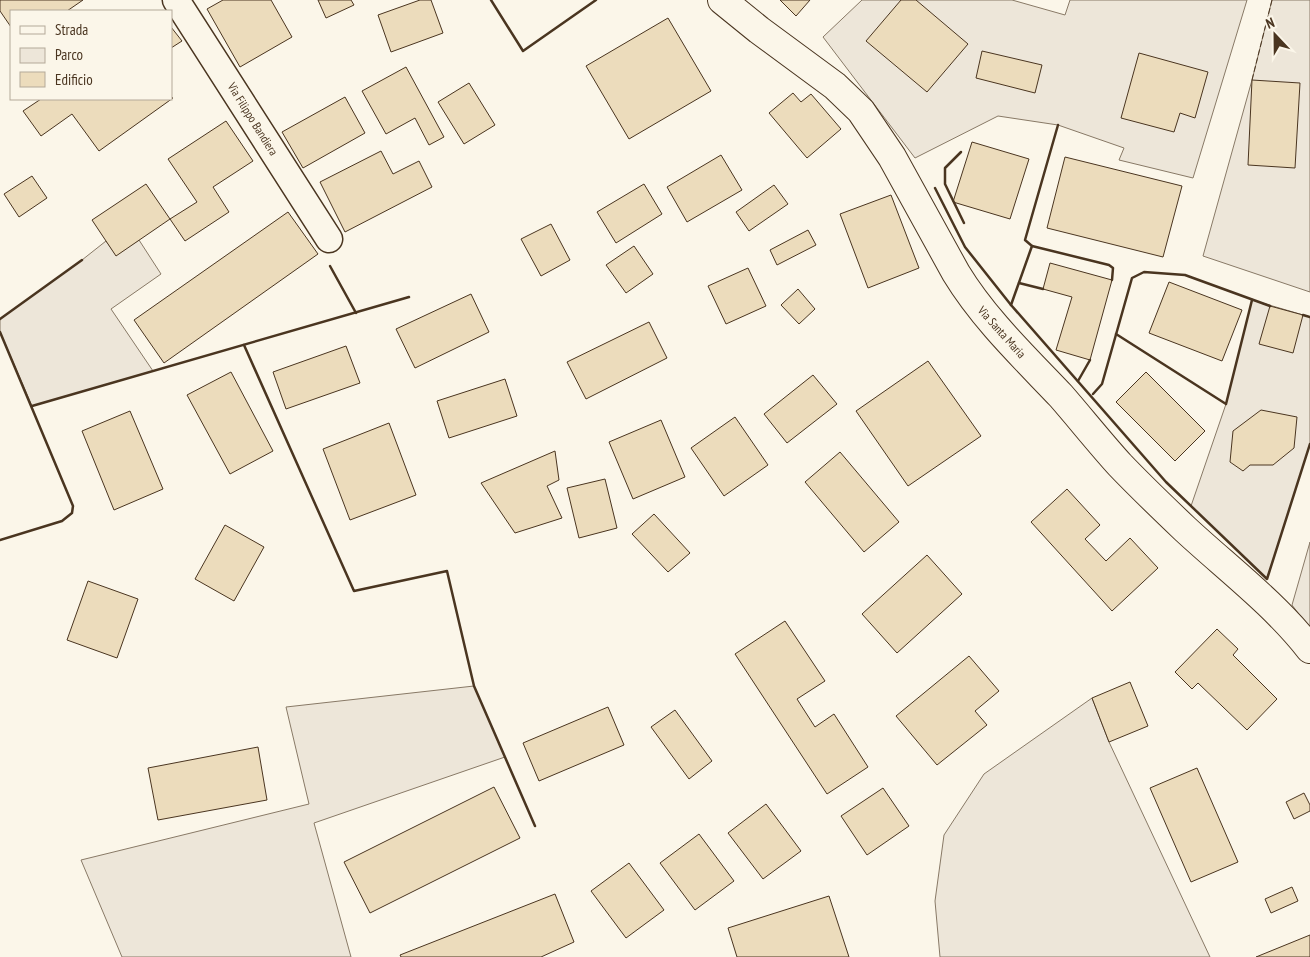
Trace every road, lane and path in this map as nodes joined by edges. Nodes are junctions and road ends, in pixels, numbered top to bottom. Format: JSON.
{"nodes":[{"id":1,"x":176,"y":0,"type":"edge"},
{"id":2,"x":722,"y":0,"type":"edge"},
{"id":3,"x":328,"y":239,"type":"dead end"},
{"id":4,"x":1310,"y":649,"type":"edge"}],
"edges":[{"from":1,"to":3,"type":"street","name":"Via Filippo Bandiera"},
{"from":2,"to":4,"type":"street","name":"Via Santa Maria"}]}
